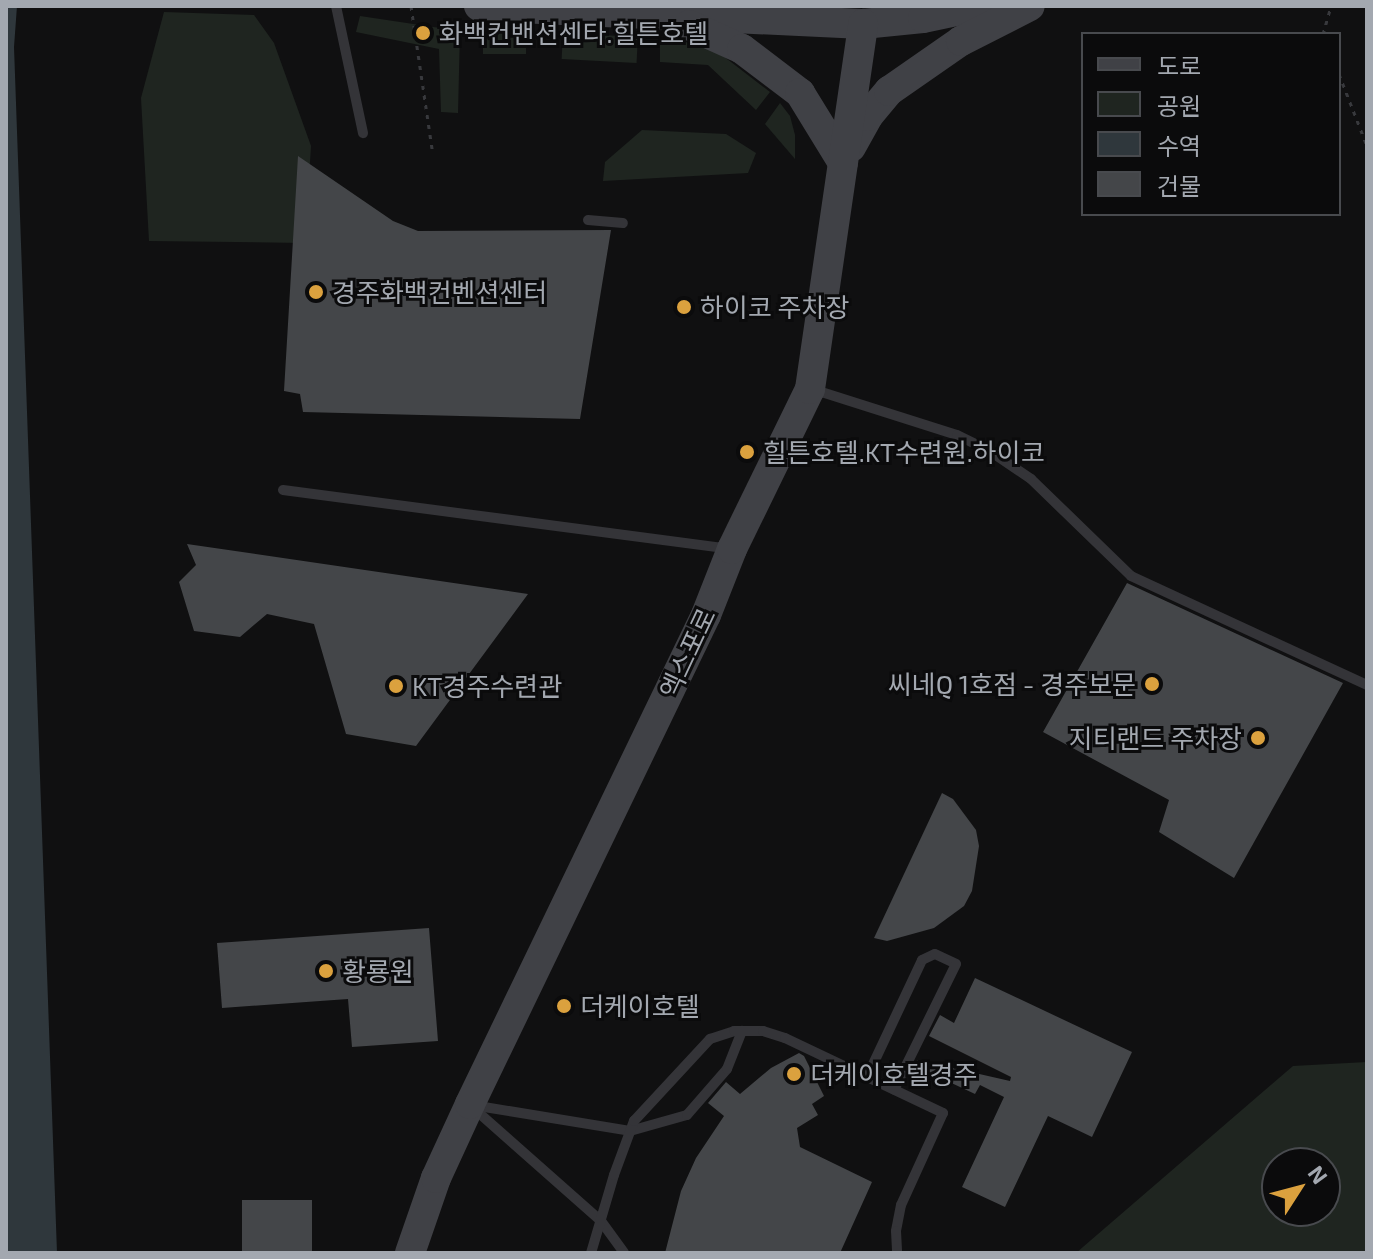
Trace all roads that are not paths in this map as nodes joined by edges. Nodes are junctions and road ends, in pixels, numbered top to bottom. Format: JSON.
{"nodes":[{"id":1,"x":336,"y":6,"type":"edge"},
{"id":2,"x":479,"y":6,"type":"edge"},
{"id":3,"x":697,"y":6,"type":"edge"},
{"id":4,"x":980,"y":6,"type":"edge"},
{"id":5,"x":1030,"y":6,"type":"edge"},
{"id":6,"x":543,"y":8,"type":"edge"},
{"id":7,"x":666,"y":16,"type":"junction"},
{"id":8,"x":863,"y":19,"type":"junction"},
{"id":9,"x":363,"y":133,"type":"dead end"},
{"id":10,"x":843,"y":163,"type":"junction"},
{"id":11,"x":588,"y":220,"type":"dead end"},
{"id":12,"x":623,"y":223,"type":"dead end"},
{"id":13,"x":810,"y":389,"type":"junction"},
{"id":14,"x":283,"y":490,"type":"dead end"},
{"id":15,"x":732,"y":549,"type":"junction"},
{"id":16,"x":1367,"y":685,"type":"edge"},
{"id":17,"x":742,"y":1031,"type":"junction"},
{"id":18,"x":867,"y":1077,"type":"junction"},
{"id":19,"x":894,"y":1090,"type":"junction"},
{"id":20,"x":470,"y":1104,"type":"junction"},
{"id":21,"x":630,"y":1131,"type":"junction"},
{"id":22,"x":601,"y":1221,"type":"junction"},
{"id":23,"x":410,"y":1253,"type":"edge"},
{"id":24,"x":591,"y":1253,"type":"edge"},
{"id":25,"x":624,"y":1253,"type":"edge"},
{"id":26,"x":897,"y":1253,"type":"edge"}],
"edges":[{"from":1,"to":9,"type":"lane"},
{"from":2,"to":6,"type":"main road"},
{"from":3,"to":7,"type":"main road"},
{"from":4,"to":8,"type":"main road"},
{"from":5,"to":10,"type":"main road"},
{"from":6,"to":7,"type":"main road"},
{"from":7,"to":8,"type":"main road"},
{"from":7,"to":10,"type":"main road"},
{"from":8,"to":10,"type":"main road","name":"엑스포로"},
{"from":10,"to":13,"type":"main road","name":"엑스포로"},
{"from":11,"to":12,"type":"lane"},
{"from":13,"to":15,"type":"main road","name":"엑스포로"},
{"from":13,"to":16,"type":"lane"},
{"from":14,"to":15,"type":"lane"},
{"from":15,"to":20,"type":"main road","name":"엑스포로"},
{"from":17,"to":18,"type":"lane"},
{"from":17,"to":21,"type":"lane"},
{"from":17,"to":21,"type":"lane"},
{"from":18,"to":19,"type":"lane"},
{"from":18,"to":19,"type":"lane"},
{"from":19,"to":26,"type":"lane"},
{"from":20,"to":21,"type":"lane"},
{"from":20,"to":22,"type":"lane"},
{"from":20,"to":23,"type":"main road","name":"엑스포로"},
{"from":21,"to":22,"type":"lane"},
{"from":22,"to":24,"type":"lane"},
{"from":22,"to":25,"type":"lane"}]}
